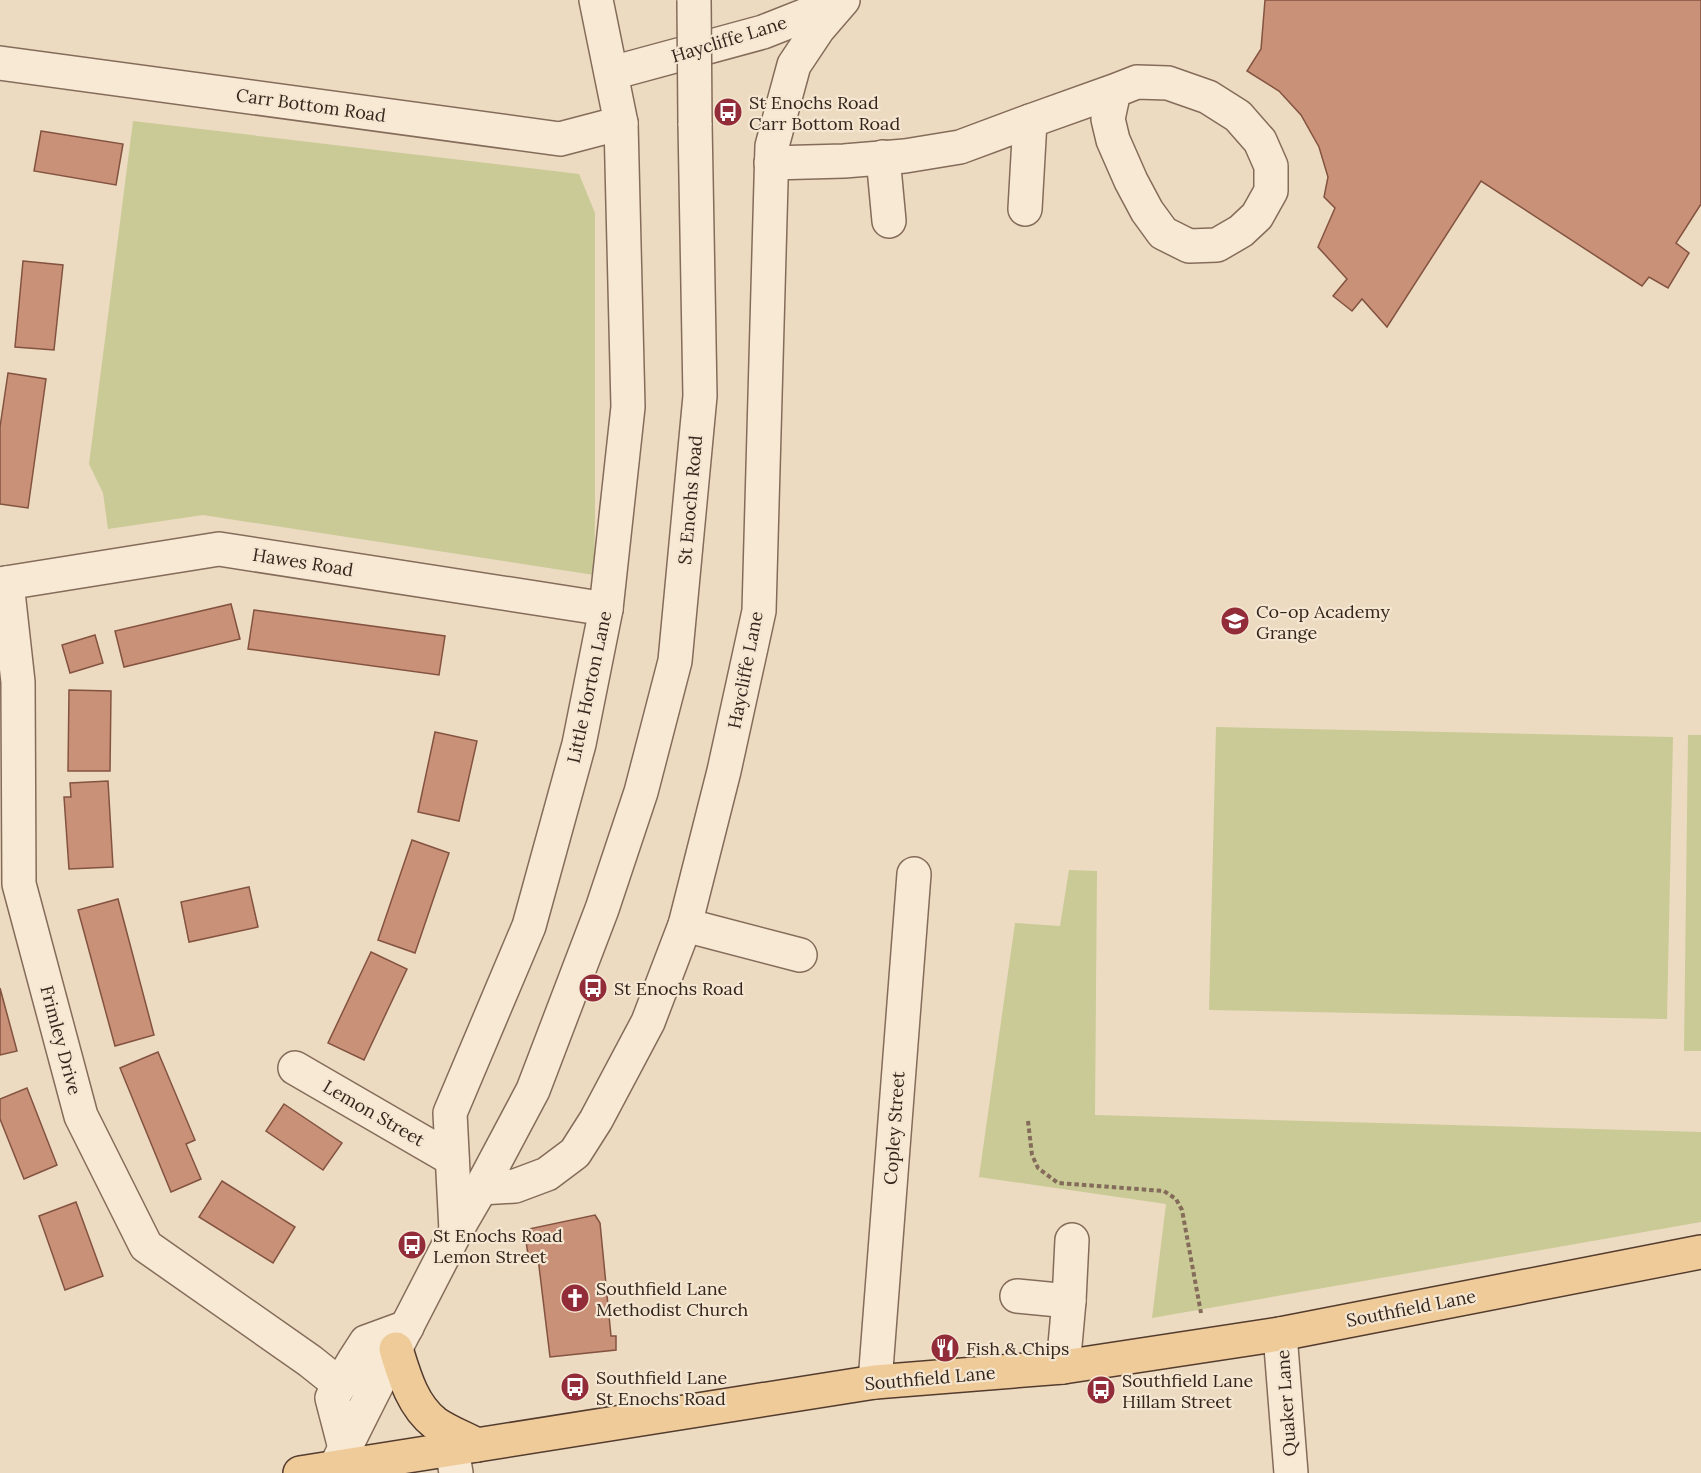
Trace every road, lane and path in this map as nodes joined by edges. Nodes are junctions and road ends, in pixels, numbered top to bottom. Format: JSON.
{"nodes":[{"id":1,"x":596,"y":0,"type":"edge"},
{"id":2,"x":694,"y":0,"type":"edge"},
{"id":3,"x":843,"y":0,"type":"edge"},
{"id":4,"x":0,"y":63,"type":"edge"},
{"id":5,"x":612,"y":73,"type":"junction"},
{"id":6,"x":1114,"y":91,"type":"junction"},
{"id":7,"x":1030,"y":121,"type":"junction"},
{"id":8,"x":621,"y":123,"type":"junction"},
{"id":9,"x":883,"y":158,"type":"junction"},
{"id":10,"x":771,"y":163,"type":"junction"},
{"id":11,"x":1025,"y":209,"type":"dead end"},
{"id":12,"x":889,"y":221,"type":"dead end"},
{"id":13,"x":3,"y":583,"type":"edge"},
{"id":14,"x":606,"y":609,"type":"junction"},
{"id":15,"x":914,"y":874,"type":"dead end"},
{"id":16,"x":685,"y":925,"type":"junction"},
{"id":17,"x":800,"y":955,"type":"dead end"},
{"id":18,"x":296,"y":1068,"type":"dead end"},
{"id":19,"x":1028,"y":1121,"type":"dead end"},
{"id":20,"x":452,"y":1159,"type":"junction"},
{"id":21,"x":481,"y":1188,"type":"junction"},
{"id":22,"x":456,"y":1231,"type":"junction"},
{"id":23,"x":1072,"y":1240,"type":"dead end"},
{"id":24,"x":1701,"y":1252,"type":"edge"},
{"id":25,"x":1017,"y":1296,"type":"dead end"},
{"id":26,"x":1069,"y":1301,"type":"junction"},
{"id":27,"x":1203,"y":1323,"type":"dead end"},
{"id":28,"x":1280,"y":1334,"type":"junction"},
{"id":29,"x":402,"y":1338,"type":"junction"},
{"id":30,"x":1063,"y":1366,"type":"junction"},
{"id":31,"x":874,"y":1382,"type":"junction"},
{"id":32,"x":340,"y":1385,"type":"junction"},
{"id":33,"x":462,"y":1456,"type":"edge"},
{"id":34,"x":337,"y":1463,"type":"edge"},
{"id":35,"x":300,"y":1473,"type":"edge"},
{"id":36,"x":1291,"y":1473,"type":"edge"}],
"edges":[{"from":1,"to":5,"type":"street","name":"Little Horton Lane"},
{"from":2,"to":21,"type":"street","name":"St Enochs Road","bridge":true},
{"from":3,"to":5,"type":"street","name":"Haycliffe Lane"},
{"from":3,"to":10,"type":"street","name":"Haycliffe Lane"},
{"from":4,"to":8,"type":"street","name":"Carr Bottom Road"},
{"from":5,"to":8,"type":"street","name":"Little Horton Lane"},
{"from":6,"to":6,"type":"street"},
{"from":6,"to":7,"type":"street"},
{"from":7,"to":9,"type":"street"},
{"from":7,"to":11,"type":"street"},
{"from":8,"to":14,"type":"street","name":"Little Horton Lane"},
{"from":9,"to":10,"type":"street"},
{"from":9,"to":12,"type":"street"},
{"from":10,"to":16,"type":"street","name":"Haycliffe Lane"},
{"from":13,"to":14,"type":"street","name":"Hawes Road"},
{"from":13,"to":32,"type":"street","name":"Frimley Drive"},
{"from":14,"to":20,"type":"street","name":"Little Horton Lane"},
{"from":15,"to":31,"type":"street","name":"Copley Street"},
{"from":16,"to":17,"type":"street"},
{"from":16,"to":21,"type":"street","name":"Haycliffe Lane"},
{"from":18,"to":20,"type":"street","name":"Lemon Street"},
{"from":19,"to":27,"type":"path"},
{"from":20,"to":22,"type":"street","name":"Little Horton Lane"},
{"from":21,"to":22,"type":"street","name":"St Enochs Road"},
{"from":22,"to":29,"type":"street","name":"St Enochs Road"},
{"from":23,"to":26,"type":"street"},
{"from":24,"to":28,"type":"main road","name":"Southfield Lane"},
{"from":25,"to":26,"type":"street"},
{"from":26,"to":30,"type":"street"},
{"from":28,"to":30,"type":"main road","name":"Southfield Lane"},
{"from":28,"to":36,"type":"street","name":"Quaker Lane"},
{"from":29,"to":32,"type":"street"},
{"from":29,"to":33,"type":"main road"},
{"from":29,"to":34,"type":"street","name":"St Enochs Road"},
{"from":30,"to":31,"type":"main road","name":"Southfield Lane"},
{"from":31,"to":33,"type":"main road","name":"Southfield Lane"},
{"from":32,"to":34,"type":"street"},
{"from":33,"to":34,"type":"main road","name":"Southfield Lane"},
{"from":34,"to":35,"type":"main road","name":"Southfield Lane"}]}
